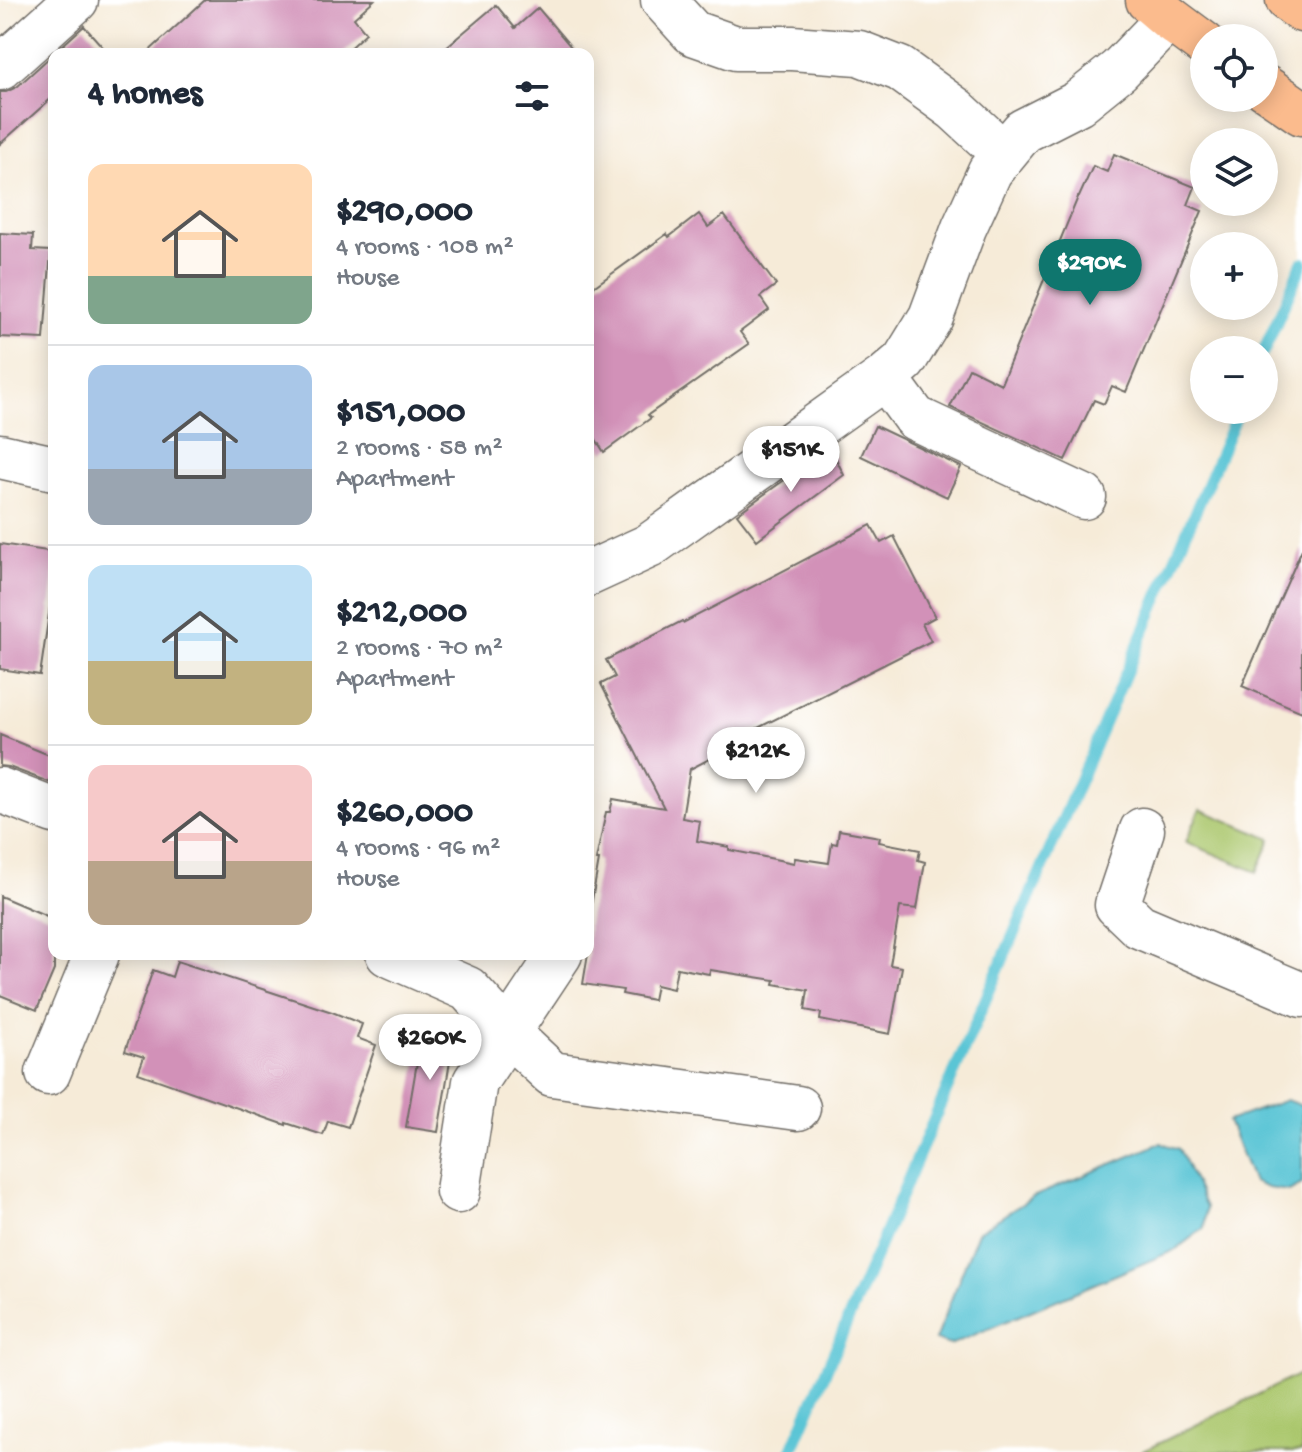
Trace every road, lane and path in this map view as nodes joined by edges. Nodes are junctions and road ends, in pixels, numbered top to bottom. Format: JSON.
{"nodes":[{"id":1,"x":76,"y":0,"type":"edge"},
{"id":2,"x":663,"y":0,"type":"edge"},
{"id":3,"x":1288,"y":0,"type":"edge"},
{"id":4,"x":1159,"y":9,"type":"edge"},
{"id":5,"x":1302,"y":10,"type":"edge"},
{"id":6,"x":1190,"y":33,"type":"edge"},
{"id":7,"x":0,"y":68,"type":"edge"},
{"id":8,"x":1278,"y":97,"type":"edge"},
{"id":9,"x":1302,"y":113,"type":"edge"},
{"id":10,"x":1004,"y":154,"type":"junction"},
{"id":11,"x":885,"y":377,"type":"junction"},
{"id":12,"x":0,"y":456,"type":"edge"},
{"id":13,"x":48,"y":465,"type":"edge"},
{"id":14,"x":1084,"y":497,"type":"dead end"},
{"id":15,"x":594,"y":571,"type":"edge"},
{"id":16,"x":0,"y":790,"type":"edge"},
{"id":17,"x":48,"y":809,"type":"edge"},
{"id":18,"x":1142,"y":830,"type":"dead end"},
{"id":19,"x":95,"y":960,"type":"edge"},
{"id":20,"x":402,"y":960,"type":"edge"},
{"id":21,"x":556,"y":960,"type":"edge"},
{"id":22,"x":1302,"y":995,"type":"edge"},
{"id":23,"x":507,"y":1032,"type":"junction"},
{"id":24,"x":48,"y":1073,"type":"dead end"},
{"id":25,"x":798,"y":1108,"type":"dead end"},
{"id":26,"x":458,"y":1191,"type":"dead end"}],
"edges":[{"from":1,"to":7,"type":"lane"},
{"from":2,"to":10,"type":"lane"},
{"from":3,"to":5,"type":"main road"},
{"from":4,"to":6,"type":"main road"},
{"from":4,"to":10,"type":"lane"},
{"from":8,"to":9,"type":"main road"},
{"from":10,"to":11,"type":"lane"},
{"from":11,"to":14,"type":"lane"},
{"from":11,"to":15,"type":"lane"},
{"from":12,"to":13,"type":"lane"},
{"from":16,"to":17,"type":"lane"},
{"from":18,"to":22,"type":"lane"},
{"from":19,"to":24,"type":"lane"},
{"from":20,"to":23,"type":"lane"},
{"from":21,"to":23,"type":"lane"},
{"from":23,"to":25,"type":"lane"},
{"from":23,"to":26,"type":"lane"}]}
